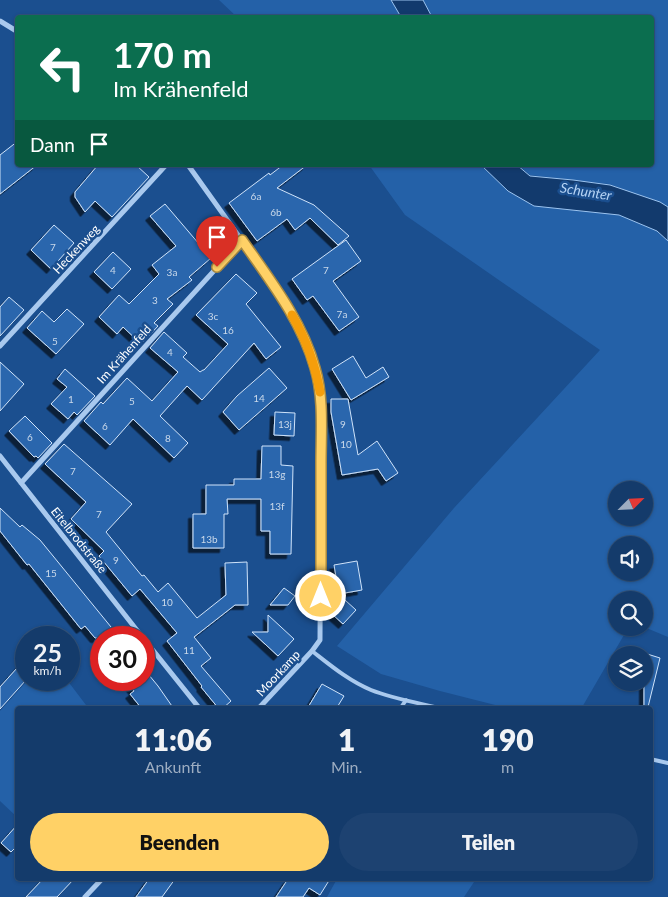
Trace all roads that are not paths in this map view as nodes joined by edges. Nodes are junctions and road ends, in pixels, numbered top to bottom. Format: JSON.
{"nodes":[{"id":1,"x":0,"y":21,"type":"edge"},
{"id":2,"x":15,"y":30,"type":"edge"},
{"id":3,"x":164,"y":167,"type":"edge"},
{"id":4,"x":189,"y":167,"type":"edge"},
{"id":5,"x":242,"y":240,"type":"junction"},
{"id":6,"x":0,"y":346,"type":"edge"},
{"id":7,"x":0,"y":456,"type":"edge"},
{"id":8,"x":21,"y":483,"type":"junction"},
{"id":9,"x":134,"y":626,"type":"edge"},
{"id":10,"x":312,"y":651,"type":"junction"},
{"id":11,"x":155,"y":653,"type":"edge"},
{"id":12,"x":406,"y":700,"type":"junction"},
{"id":13,"x":198,"y":706,"type":"edge"},
{"id":14,"x":261,"y":706,"type":"edge"},
{"id":15,"x":402,"y":706,"type":"edge"},
{"id":16,"x":431,"y":706,"type":"edge"},
{"id":17,"x":653,"y":760,"type":"edge"},
{"id":18,"x":668,"y":763,"type":"edge"},
{"id":19,"x":100,"y":881,"type":"edge"},
{"id":20,"x":86,"y":897,"type":"edge"}],
"edges":[{"from":1,"to":2,"type":"street"},
{"from":3,"to":6,"type":"street","name":"Heckenweg"},
{"from":4,"to":5,"type":"street"},
{"from":5,"to":8,"type":"street","name":"Im Krähenfeld"},
{"from":5,"to":10,"type":"street"},
{"from":7,"to":8,"type":"street","name":"Eitelbrodstraße"},
{"from":8,"to":9,"type":"street","name":"Eitelbrodstraße"},
{"from":10,"to":12,"type":"lane"},
{"from":10,"to":14,"type":"street","name":"Moorkamp"},
{"from":11,"to":13,"type":"street","name":"Eitelbrodstraße"},
{"from":12,"to":15,"type":"lane"},
{"from":12,"to":16,"type":"lane"},
{"from":17,"to":18,"type":"lane"},
{"from":19,"to":20,"type":"street"}]}
